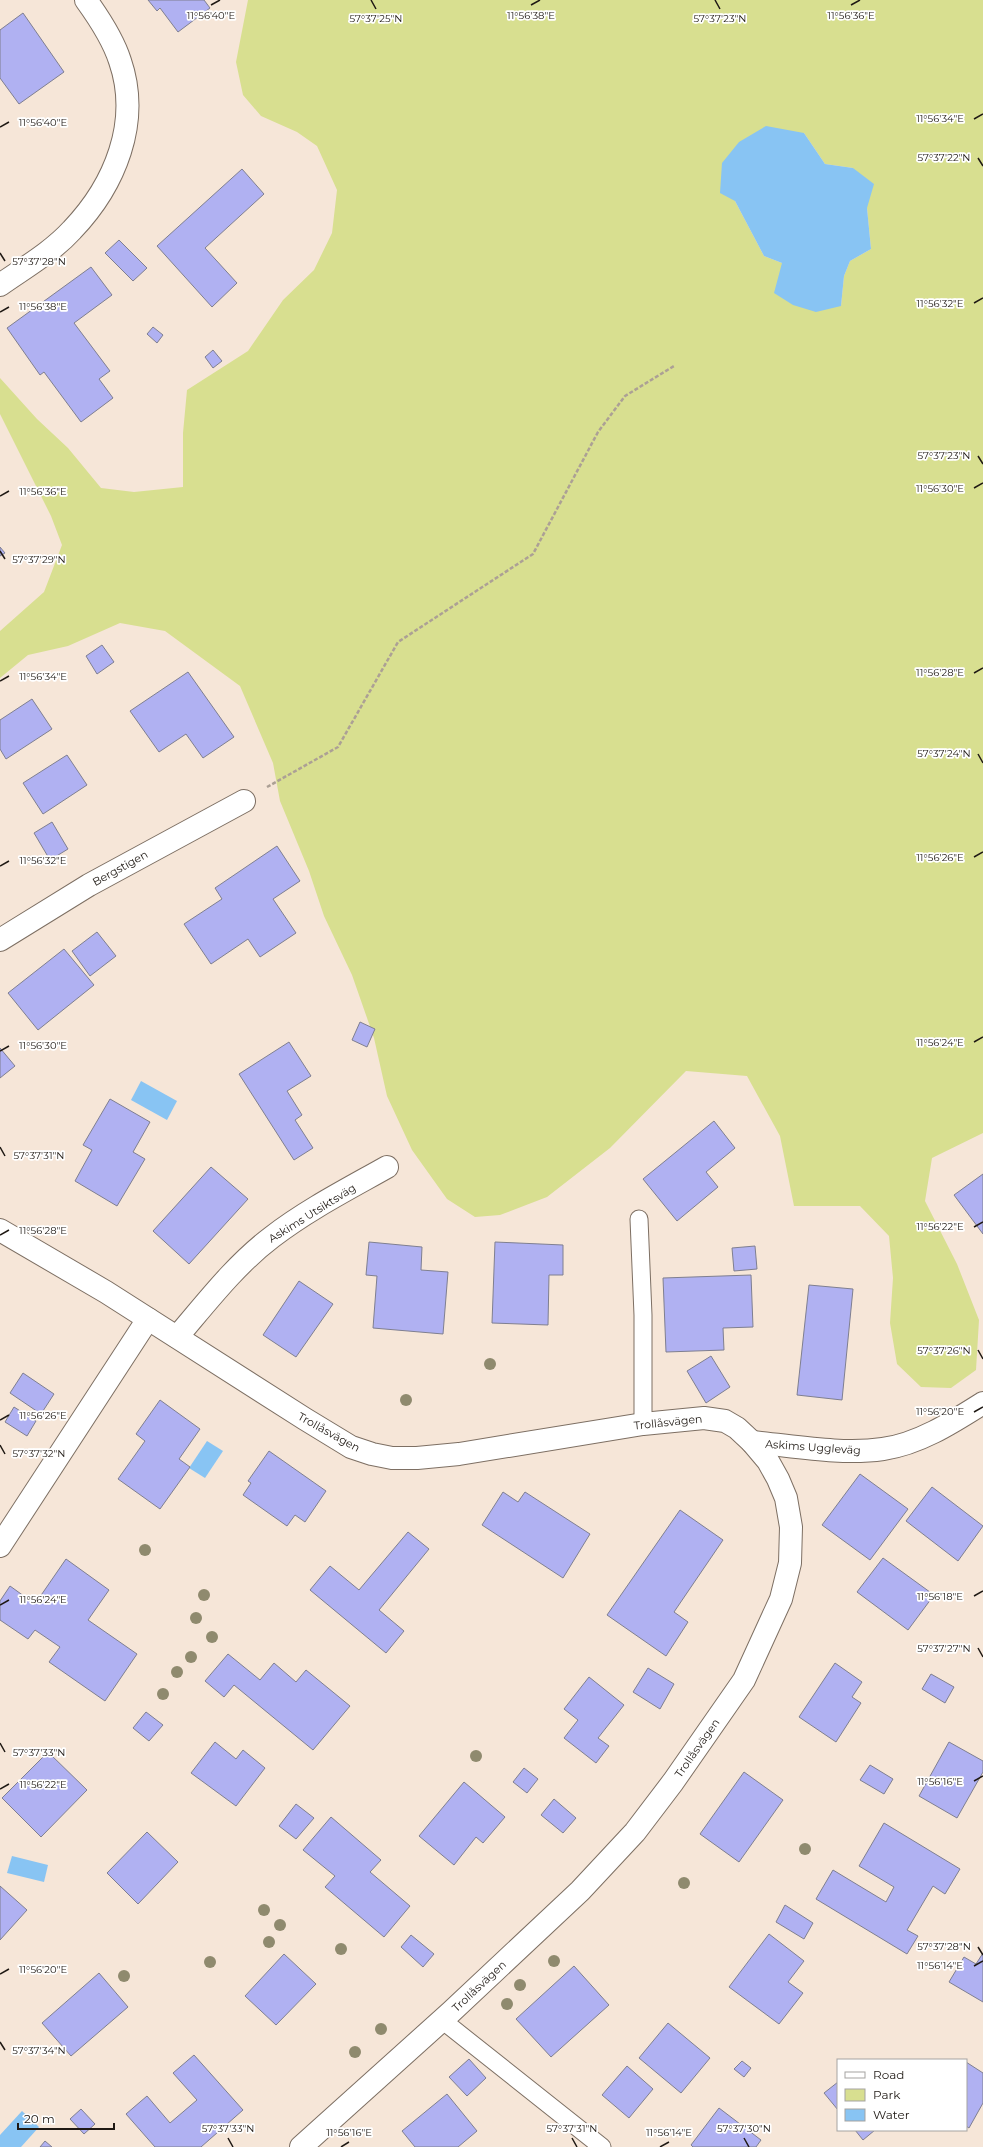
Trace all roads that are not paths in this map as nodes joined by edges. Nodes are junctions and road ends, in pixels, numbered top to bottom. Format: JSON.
{"nodes":[{"id":1,"x":86,"y":0,"type":"edge"},
{"id":2,"x":0,"y":285,"type":"edge"},
{"id":3,"x":244,"y":800,"type":"road end"},
{"id":4,"x":0,"y":940,"type":"edge"},
{"id":5,"x":387,"y":1167,"type":"dead end"},
{"id":6,"x":639,"y":1219,"type":"dead end"},
{"id":7,"x":0,"y":1230,"type":"edge"},
{"id":8,"x":148,"y":1319,"type":"junction"},
{"id":9,"x":177,"y":1337,"type":"junction"},
{"id":10,"x":983,"y":1403,"type":"edge"},
{"id":11,"x":643,"y":1424,"type":"junction"},
{"id":12,"x":752,"y":1442,"type":"junction"},
{"id":13,"x":0,"y":1546,"type":"edge"},
{"id":14,"x":442,"y":2020,"type":"junction"},
{"id":15,"x":302,"y":2147,"type":"edge"},
{"id":16,"x":602,"y":2147,"type":"edge"}],
"edges":[{"from":1,"to":2,"type":"street"},
{"from":3,"to":4,"type":"street","name":"Bergstigen"},
{"from":5,"to":9,"type":"street","name":"Askims Utsiktsväg"},
{"from":6,"to":11,"type":"lane"},
{"from":7,"to":8,"type":"street","name":"Trollåsvägen"},
{"from":8,"to":9,"type":"street","name":"Trollåsvägen"},
{"from":8,"to":13,"type":"street"},
{"from":9,"to":11,"type":"street","name":"Trollåsvägen"},
{"from":10,"to":12,"type":"street","name":"Askims Uggleväg"},
{"from":11,"to":12,"type":"street","name":"Trollåsvägen"},
{"from":12,"to":14,"type":"street","name":"Trollåsvägen"},
{"from":14,"to":15,"type":"street","name":"Trollåsvägen"},
{"from":14,"to":16,"type":"lane","name":"Trollåsvägen"}]}
